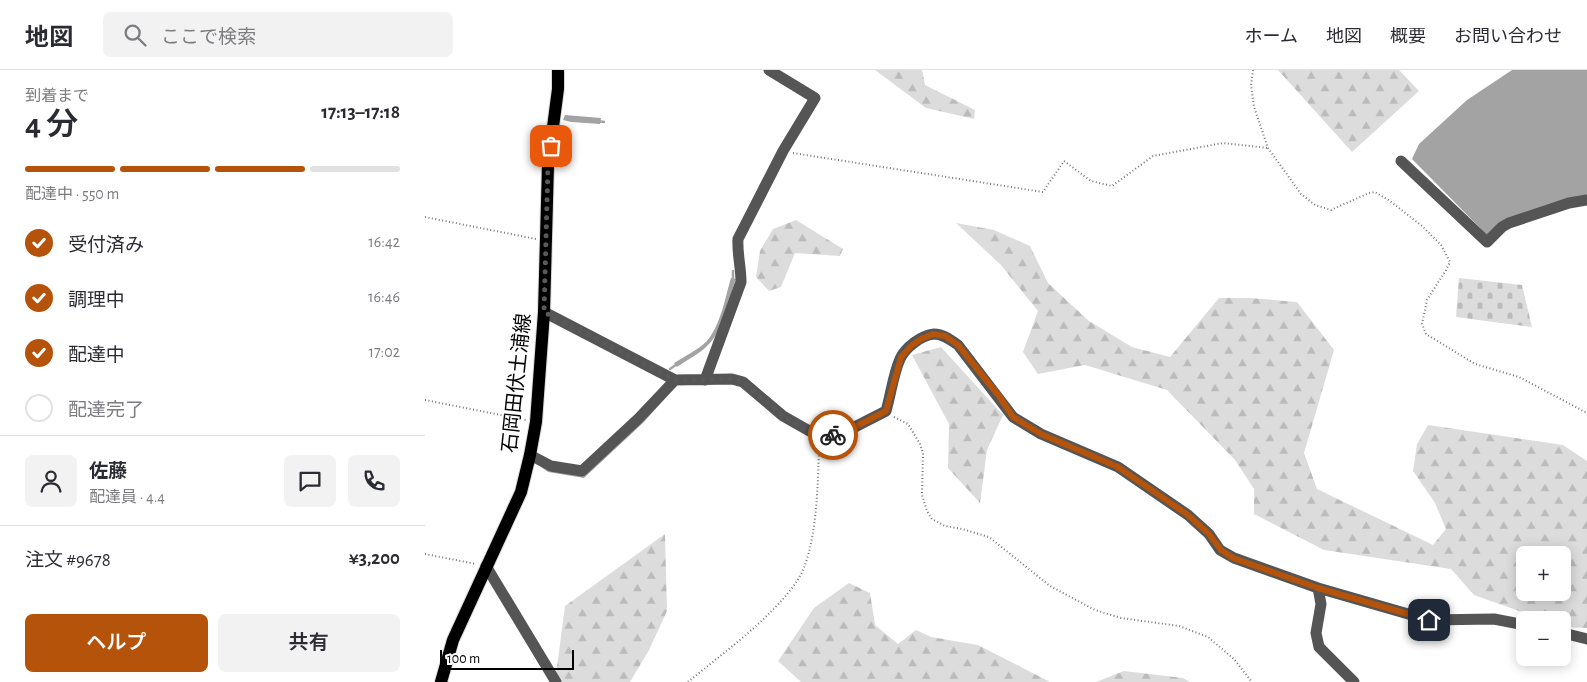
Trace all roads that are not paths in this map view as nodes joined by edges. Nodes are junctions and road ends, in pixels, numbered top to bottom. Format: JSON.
{"nodes":[{"id":1,"x":558,"y":70,"type":"edge"},
{"id":2,"x":769,"y":70,"type":"edge"},
{"id":3,"x":1401,"y":161,"type":"dead end"},
{"id":4,"x":1587,"y":200,"type":"edge"},
{"id":5,"x":544,"y":312,"type":"junction"},
{"id":6,"x":675,"y":380,"type":"junction"},
{"id":7,"x":705,"y":380,"type":"junction"},
{"id":8,"x":530,"y":455,"type":"junction"},
{"id":9,"x":486,"y":566,"type":"junction"},
{"id":10,"x":1318,"y":588,"type":"junction"},
{"id":11,"x":1516,"y":623,"type":"edge"},
{"id":12,"x":1571,"y":636,"type":"edge"},
{"id":13,"x":1587,"y":639,"type":"edge"},
{"id":14,"x":441,"y":682,"type":"edge"},
{"id":15,"x":556,"y":682,"type":"edge"},
{"id":16,"x":1354,"y":682,"type":"edge"}],
"edges":[{"from":1,"to":5,"type":"main road","name":"石岡田伏土浦線"},
{"from":2,"to":7,"type":"street"},
{"from":3,"to":4,"type":"street"},
{"from":5,"to":6,"type":"street"},
{"from":5,"to":8,"type":"main road","name":"石岡田伏土浦線"},
{"from":6,"to":7,"type":"street"},
{"from":6,"to":8,"type":"street"},
{"from":7,"to":10,"type":"street"},
{"from":8,"to":9,"type":"main road","name":"石岡田伏土浦線"},
{"from":9,"to":14,"type":"main road","name":"石岡田伏土浦線"},
{"from":9,"to":15,"type":"street"},
{"from":10,"to":11,"type":"street"},
{"from":10,"to":16,"type":"street"},
{"from":12,"to":13,"type":"street"}]}
